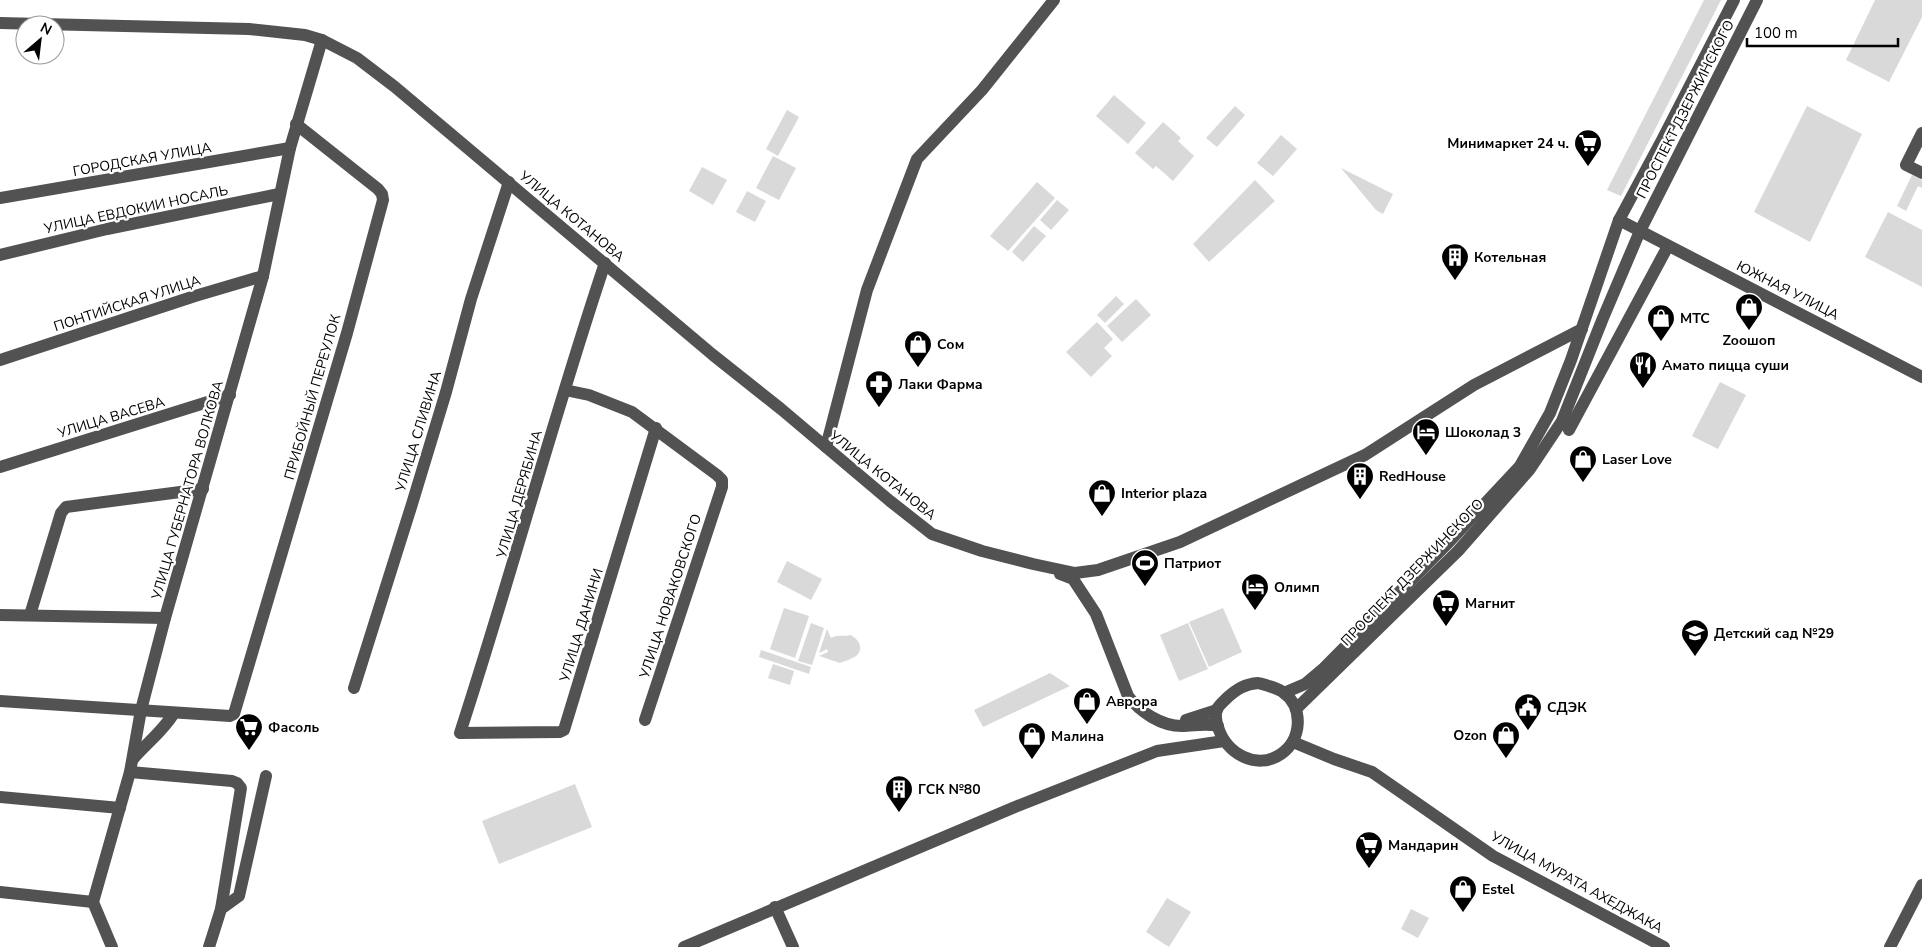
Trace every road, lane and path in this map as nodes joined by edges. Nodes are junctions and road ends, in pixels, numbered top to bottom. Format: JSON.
{"nodes":[{"id":1,"x":1054,"y":0,"type":"edge"},
{"id":2,"x":1734,"y":0,"type":"edge"},
{"id":3,"x":1758,"y":0,"type":"edge"},
{"id":4,"x":0,"y":23,"type":"edge"},
{"id":5,"x":322,"y":40,"type":"junction"},
{"id":6,"x":296,"y":124,"type":"junction"},
{"id":7,"x":1922,"y":133,"type":"edge"},
{"id":8,"x":290,"y":148,"type":"junction"},
{"id":9,"x":1922,"y":173,"type":"edge"},
{"id":10,"x":508,"y":182,"type":"junction"},
{"id":11,"x":279,"y":194,"type":"junction"},
{"id":12,"x":0,"y":198,"type":"edge"},
{"id":13,"x":1619,"y":220,"type":"junction"},
{"id":14,"x":1640,"y":231,"type":"junction"},
{"id":15,"x":1668,"y":246,"type":"junction"},
{"id":16,"x":0,"y":255,"type":"edge"},
{"id":17,"x":605,"y":263,"type":"junction"},
{"id":18,"x":264,"y":276,"type":"junction"},
{"id":19,"x":1582,"y":329,"type":"junction"},
{"id":20,"x":1560,"y":341,"type":"junction"},
{"id":21,"x":1576,"y":346,"type":"junction"},
{"id":22,"x":0,"y":360,"type":"edge"},
{"id":23,"x":1922,"y":377,"type":"edge"},
{"id":24,"x":565,"y":390,"type":"junction"},
{"id":25,"x":230,"y":396,"type":"junction"},
{"id":26,"x":656,"y":428,"type":"junction"},
{"id":27,"x":1569,"y":430,"type":"dead end"},
{"id":28,"x":826,"y":447,"type":"junction"},
{"id":29,"x":0,"y":467,"type":"edge"},
{"id":30,"x":203,"y":489,"type":"junction"},
{"id":31,"x":982,"y":551,"type":"junction"},
{"id":32,"x":1098,"y":570,"type":"junction"},
{"id":33,"x":1075,"y":573,"type":"junction"},
{"id":34,"x":1087,"y":584,"type":"junction"},
{"id":35,"x":0,"y":615,"type":"edge"},
{"id":36,"x":30,"y":616,"type":"junction"},
{"id":37,"x":165,"y":618,"type":"junction"},
{"id":38,"x":354,"y":688,"type":"dead end"},
{"id":39,"x":1284,"y":693,"type":"junction"},
{"id":40,"x":0,"y":701,"type":"edge"},
{"id":41,"x":1296,"y":709,"type":"junction"},
{"id":42,"x":141,"y":710,"type":"junction"},
{"id":43,"x":1217,"y":710,"type":"junction"},
{"id":44,"x":174,"y":713,"type":"junction"},
{"id":45,"x":645,"y":720,"type":"dead end"},
{"id":46,"x":1171,"y":725,"type":"junction"},
{"id":47,"x":1218,"y":726,"type":"junction"},
{"id":48,"x":460,"y":733,"type":"joint"},
{"id":49,"x":1224,"y":740,"type":"junction"},
{"id":50,"x":1293,"y":742,"type":"junction"},
{"id":51,"x":1172,"y":748,"type":"junction"},
{"id":52,"x":131,"y":766,"type":"junction"},
{"id":53,"x":266,"y":776,"type":"dead end"},
{"id":54,"x":0,"y":797,"type":"edge"},
{"id":55,"x":120,"y":808,"type":"junction"},
{"id":56,"x":1922,"y":885,"type":"edge"},
{"id":57,"x":0,"y":892,"type":"edge"},
{"id":58,"x":93,"y":902,"type":"junction"},
{"id":59,"x":775,"y":907,"type":"junction"},
{"id":60,"x":221,"y":909,"type":"junction"},
{"id":61,"x":112,"y":947,"type":"edge"},
{"id":62,"x":209,"y":947,"type":"edge"},
{"id":63,"x":684,"y":947,"type":"edge"},
{"id":64,"x":793,"y":947,"type":"edge"},
{"id":65,"x":1664,"y":947,"type":"edge"},
{"id":66,"x":1890,"y":947,"type":"edge"}],
"edges":[{"from":1,"to":28,"type":"street"},
{"from":2,"to":13,"type":"street","name":"ПРОСПЕКТ ДЗЕРЖИНСКОГО"},
{"from":3,"to":14,"type":"street","name":"ПРОСПЕКТ ДЗЕРЖИНСКОГО"},
{"from":4,"to":5,"type":"street","name":"УЛИЦА КОТАНОВА"},
{"from":5,"to":6,"type":"street","name":"УЛИЦА ГУБЕРНАТОРА ВОЛКОВА"},
{"from":5,"to":10,"type":"street","name":"УЛИЦА КОТАНОВА"},
{"from":6,"to":8,"type":"street","name":"УЛИЦА ГУБЕРНАТОРА ВОЛКОВА"},
{"from":6,"to":44,"type":"street","name":"ПРИБОЙНЫЙ ПЕРЕУЛОК"},
{"from":7,"to":9,"type":"street"},
{"from":8,"to":11,"type":"street","name":"УЛИЦА ГУБЕРНАТОРА ВОЛКОВА"},
{"from":8,"to":12,"type":"street","name":"ГОРОДСКАЯ УЛИЦА"},
{"from":10,"to":17,"type":"street","name":"УЛИЦА КОТАНОВА"},
{"from":10,"to":38,"type":"street","name":"УЛИЦА СЛИВИНА"},
{"from":11,"to":16,"type":"street","name":"УЛИЦА ЕВДОКИИ НОСАЛЬ"},
{"from":11,"to":18,"type":"street","name":"УЛИЦА ГУБЕРНАТОРА ВОЛКОВА"},
{"from":13,"to":14,"type":"street"},
{"from":13,"to":19,"type":"street","name":"ПРОСПЕКТ ДЗЕРЖИНСКОГО"},
{"from":14,"to":15,"type":"street","name":"ЮЖНАЯ УЛИЦА"},
{"from":14,"to":41,"type":"street","name":"ПРОСПЕКТ ДЗЕРЖИНСКОГО"},
{"from":15,"to":23,"type":"street","name":"ЮЖНАЯ УЛИЦА"},
{"from":15,"to":27,"type":"street"},
{"from":17,"to":24,"type":"street","name":"УЛИЦА ДЕРЯБИНА"},
{"from":17,"to":28,"type":"street","name":"УЛИЦА КОТАНОВА"},
{"from":18,"to":22,"type":"street","name":"ПОНТИЙСКАЯ УЛИЦА"},
{"from":18,"to":25,"type":"street","name":"УЛИЦА ГУБЕРНАТОРА ВОЛКОВА"},
{"from":19,"to":20,"type":"street"},
{"from":19,"to":21,"type":"street","name":"ПРОСПЕКТ ДЗЕРЖИНСКОГО"},
{"from":20,"to":21,"type":"street"},
{"from":20,"to":32,"type":"street"},
{"from":21,"to":39,"type":"street","name":"ПРОСПЕКТ ДЗЕРЖИНСКОГО"},
{"from":24,"to":26,"type":"street"},
{"from":24,"to":48,"type":"street","name":"УЛИЦА ДЕРЯБИНА"},
{"from":25,"to":29,"type":"street","name":"УЛИЦА ВАСЕВА"},
{"from":25,"to":30,"type":"street","name":"УЛИЦА ГУБЕРНАТОРА ВОЛКОВА"},
{"from":26,"to":45,"type":"street","name":"УЛИЦА НОВАКОВСКОГО"},
{"from":26,"to":48,"type":"street","name":"УЛИЦА ДАНИНИ"},
{"from":28,"to":31,"type":"street","name":"УЛИЦА КОТАНОВА"},
{"from":30,"to":36,"type":"street"},
{"from":30,"to":37,"type":"street","name":"УЛИЦА ГУБЕРНАТОРА ВОЛКОВА"},
{"from":31,"to":33,"type":"street","name":"УЛИЦА КОТАНОВА"},
{"from":31,"to":46,"type":"street"},
{"from":32,"to":33,"type":"street"},
{"from":32,"to":34,"type":"street"},
{"from":33,"to":34,"type":"street"},
{"from":34,"to":43,"type":"street"},
{"from":35,"to":36,"type":"street"},
{"from":36,"to":37,"type":"street"},
{"from":37,"to":42,"type":"street","name":"УЛИЦА ГУБЕРНАТОРА ВОЛКОВА"},
{"from":39,"to":41,"type":"street"},
{"from":39,"to":43,"type":"street"},
{"from":40,"to":42,"type":"street"},
{"from":41,"to":50,"type":"street"},
{"from":42,"to":44,"type":"street"},
{"from":42,"to":52,"type":"street","name":"УЛИЦА ГУБЕРНАТОРА ВОЛКОВА"},
{"from":43,"to":47,"type":"street"},
{"from":44,"to":52,"type":"street"},
{"from":46,"to":47,"type":"street"},
{"from":46,"to":51,"type":"street"},
{"from":47,"to":49,"type":"street"},
{"from":49,"to":50,"type":"street"},
{"from":49,"to":51,"type":"street"},
{"from":50,"to":65,"type":"street","name":"УЛИЦА МУРАТА АХЕДЖАКА"},
{"from":51,"to":59,"type":"street"},
{"from":52,"to":55,"type":"street","name":"УЛИЦА ГУБЕРНАТОРА ВОЛКОВА"},
{"from":52,"to":60,"type":"street"},
{"from":53,"to":60,"type":"street"},
{"from":54,"to":55,"type":"street"},
{"from":55,"to":58,"type":"street","name":"УЛИЦА ГУБЕРНАТОРА ВОЛКОВА"},
{"from":56,"to":66,"type":"street"},
{"from":57,"to":58,"type":"street"},
{"from":58,"to":61,"type":"street"},
{"from":59,"to":63,"type":"street"},
{"from":59,"to":64,"type":"street"},
{"from":60,"to":62,"type":"street"}]}
